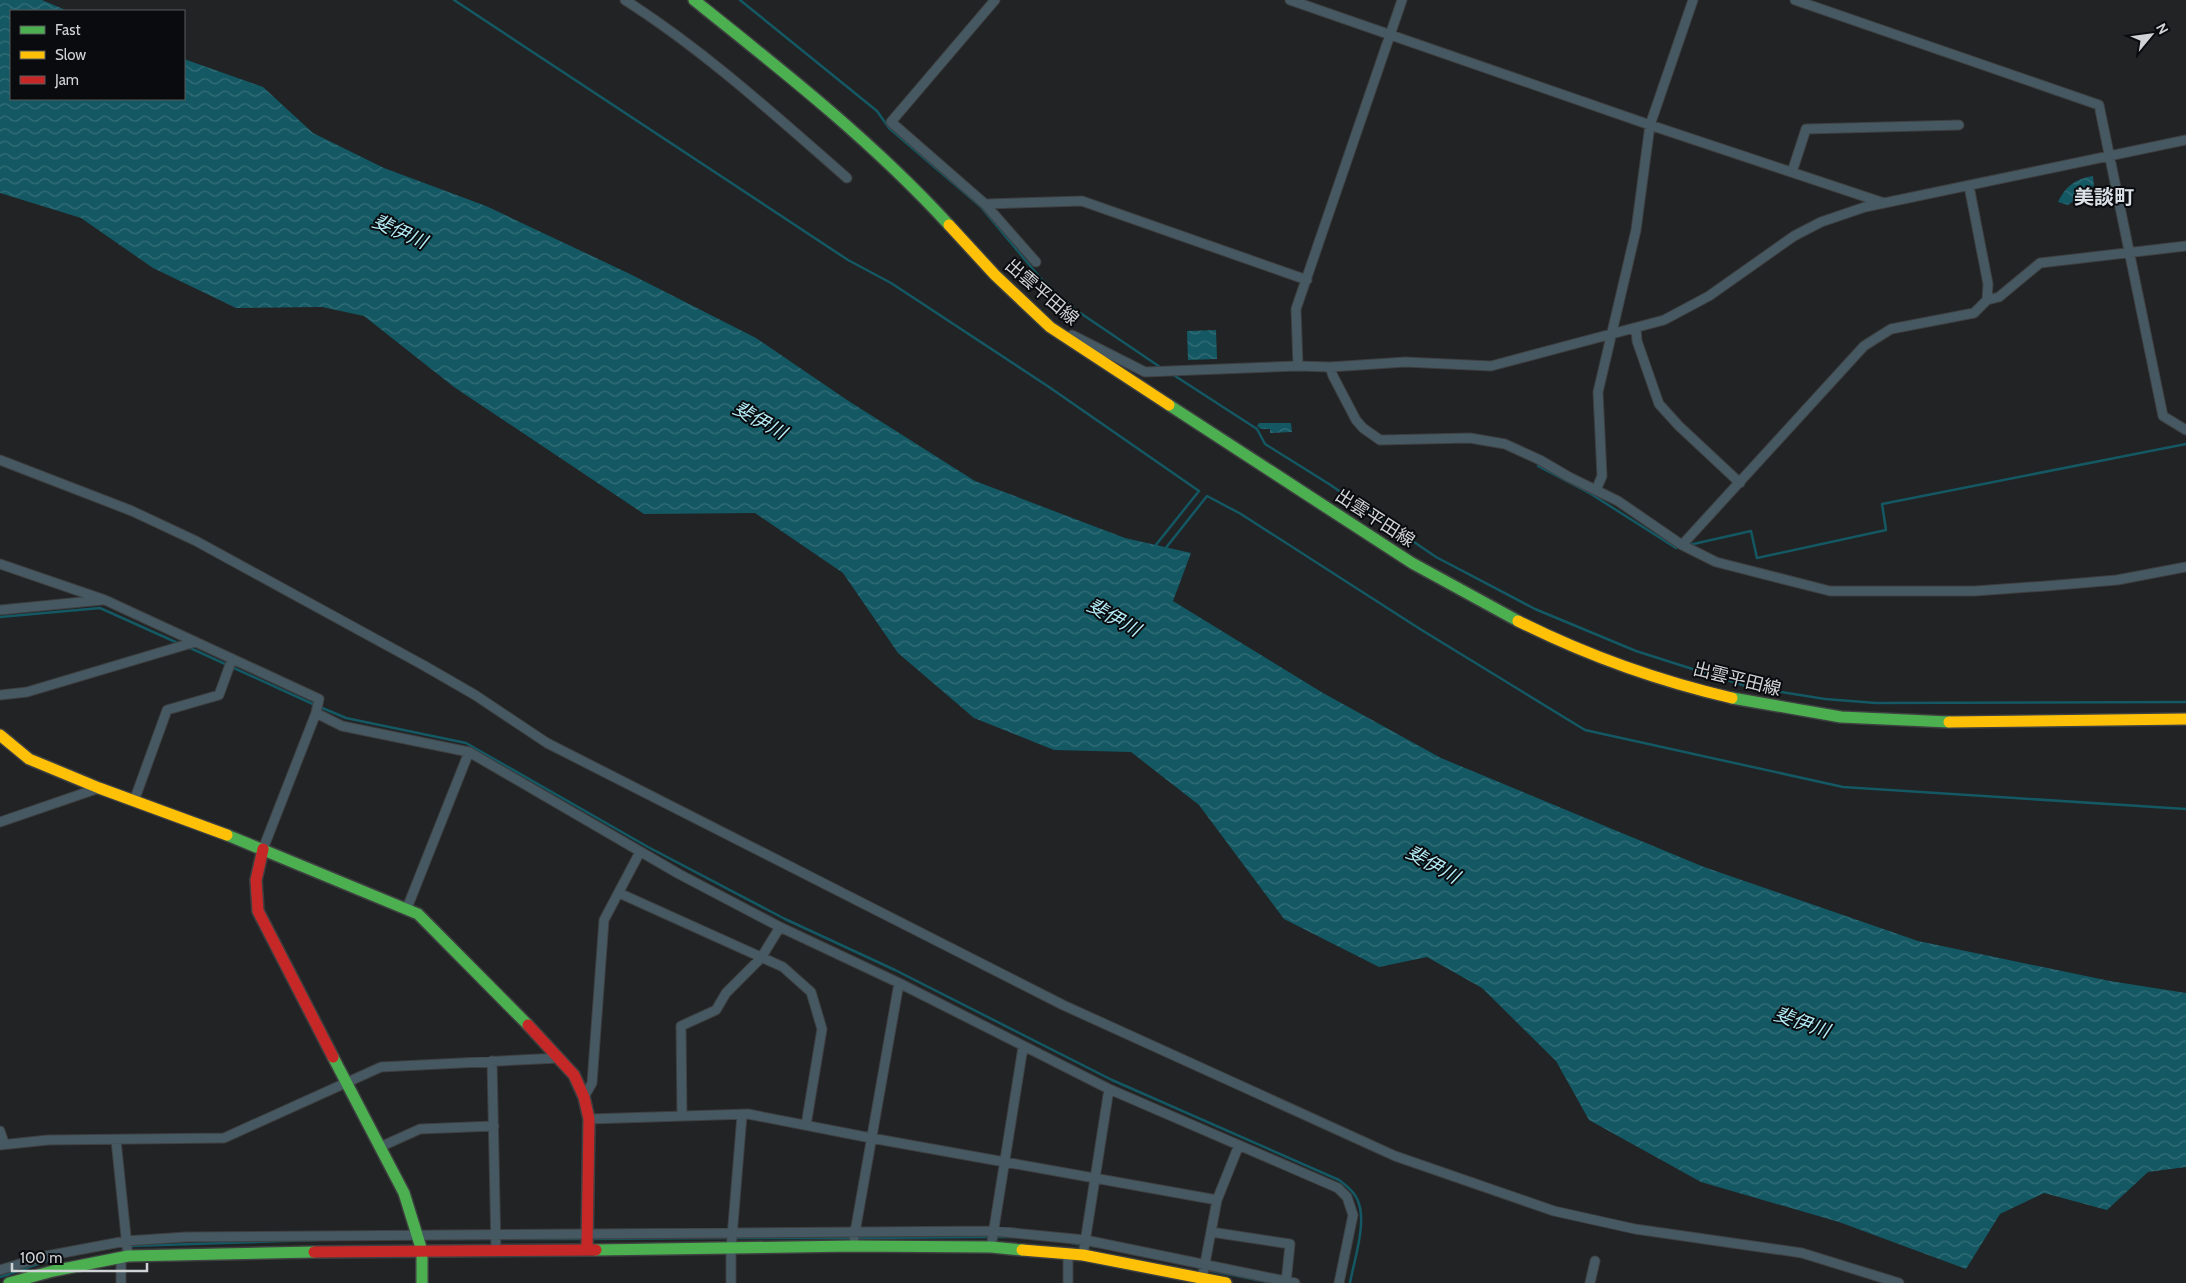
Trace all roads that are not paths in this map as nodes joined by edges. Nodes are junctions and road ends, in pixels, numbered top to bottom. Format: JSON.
{"nodes":[{"id":1,"x":625,"y":0,"type":"edge"},
{"id":2,"x":694,"y":0,"type":"edge"},
{"id":3,"x":995,"y":0,"type":"edge"},
{"id":4,"x":1290,"y":0,"type":"edge"},
{"id":5,"x":1402,"y":0,"type":"edge"},
{"id":6,"x":1693,"y":0,"type":"edge"},
{"id":7,"x":1795,"y":0,"type":"edge"},
{"id":8,"x":1391,"y":34,"type":"junction"},
{"id":9,"x":1650,"y":125,"type":"junction"},
{"id":10,"x":1959,"y":125,"type":"dead end"},
{"id":11,"x":2186,"y":140,"type":"edge"},
{"id":12,"x":2108,"y":156,"type":"junction"},
{"id":13,"x":1792,"y":172,"type":"junction"},
{"id":14,"x":847,"y":178,"type":"dead end"},
{"id":15,"x":1969,"y":186,"type":"junction"},
{"id":16,"x":1884,"y":203,"type":"junction"},
{"id":17,"x":985,"y":204,"type":"junction"},
{"id":18,"x":2186,"y":246,"type":"edge"},
{"id":19,"x":2128,"y":252,"type":"junction"},
{"id":20,"x":1036,"y":262,"type":"dead end"},
{"id":21,"x":1307,"y":280,"type":"junction"},
{"id":22,"x":1987,"y":300,"type":"junction"},
{"id":23,"x":1050,"y":327,"type":"junction"},
{"id":24,"x":1636,"y":329,"type":"junction"},
{"id":25,"x":1612,"y":334,"type":"junction"},
{"id":26,"x":1298,"y":366,"type":"junction"},
{"id":27,"x":1330,"y":367,"type":"junction"},
{"id":28,"x":2186,"y":430,"type":"edge"},
{"id":29,"x":0,"y":460,"type":"edge"},
{"id":30,"x":1740,"y":484,"type":"junction"},
{"id":31,"x":1596,"y":490,"type":"junction"},
{"id":32,"x":1682,"y":545,"type":"junction"},
{"id":33,"x":0,"y":564,"type":"edge"},
{"id":34,"x":2186,"y":567,"type":"edge"},
{"id":35,"x":105,"y":600,"type":"junction"},
{"id":36,"x":0,"y":610,"type":"edge"},
{"id":37,"x":196,"y":642,"type":"junction"},
{"id":38,"x":232,"y":659,"type":"junction"},
{"id":39,"x":0,"y":695,"type":"edge"},
{"id":40,"x":316,"y":713,"type":"junction"},
{"id":41,"x":2186,"y":719,"type":"edge"},
{"id":42,"x":0,"y":735,"type":"edge"},
{"id":43,"x":468,"y":752,"type":"junction"},
{"id":44,"x":99,"y":788,"type":"junction"},
{"id":45,"x":134,"y":801,"type":"junction"},
{"id":46,"x":0,"y":822,"type":"edge"},
{"id":47,"x":263,"y":849,"type":"junction"},
{"id":48,"x":640,"y":852,"type":"junction"},
{"id":49,"x":619,"y":893,"type":"junction"},
{"id":50,"x":407,"y":908,"type":"junction"},
{"id":51,"x":780,"y":927,"type":"junction"},
{"id":52,"x":761,"y":958,"type":"junction"},
{"id":53,"x":899,"y":982,"type":"junction"},
{"id":54,"x":1024,"y":1047,"type":"junction"},
{"id":55,"x":560,"y":1058,"type":"junction"},
{"id":56,"x":492,"y":1062,"type":"junction"},
{"id":57,"x":347,"y":1083,"type":"junction"},
{"id":58,"x":1109,"y":1089,"type":"junction"},
{"id":59,"x":584,"y":1096,"type":"junction"},
{"id":60,"x":742,"y":1115,"type":"junction"},
{"id":61,"x":682,"y":1116,"type":"junction"},
{"id":62,"x":589,"y":1119,"type":"junction"},
{"id":63,"x":806,"y":1125,"type":"junction"},
{"id":64,"x":494,"y":1126,"type":"junction"},
{"id":65,"x":0,"y":1131,"type":"edge"},
{"id":66,"x":870,"y":1138,"type":"junction"},
{"id":67,"x":116,"y":1140,"type":"junction"},
{"id":68,"x":2,"y":1144,"type":"edge"},
{"id":69,"x":1239,"y":1145,"type":"junction"},
{"id":70,"x":380,"y":1147,"type":"junction"},
{"id":71,"x":1006,"y":1162,"type":"junction"},
{"id":72,"x":1095,"y":1178,"type":"junction"},
{"id":73,"x":1217,"y":1200,"type":"junction"},
{"id":74,"x":994,"y":1231,"type":"junction"},
{"id":75,"x":1211,"y":1232,"type":"junction"},
{"id":76,"x":732,"y":1233,"type":"junction"},
{"id":77,"x":855,"y":1233,"type":"junction"},
{"id":78,"x":588,"y":1234,"type":"junction"},
{"id":79,"x":496,"y":1235,"type":"junction"},
{"id":80,"x":417,"y":1236,"type":"junction"},
{"id":81,"x":448,"y":1236,"type":"junction"},
{"id":82,"x":186,"y":1237,"type":"junction"},
{"id":83,"x":252,"y":1237,"type":"junction"},
{"id":84,"x":273,"y":1237,"type":"junction"},
{"id":85,"x":360,"y":1237,"type":"junction"},
{"id":86,"x":1085,"y":1240,"type":"junction"},
{"id":87,"x":126,"y":1241,"type":"junction"},
{"id":88,"x":852,"y":1246,"type":"junction"},
{"id":89,"x":991,"y":1247,"type":"junction"},
{"id":90,"x":587,"y":1249,"type":"junction"},
{"id":91,"x":731,"y":1249,"type":"junction"},
{"id":92,"x":360,"y":1251,"type":"junction"},
{"id":93,"x":422,"y":1251,"type":"junction"},
{"id":94,"x":447,"y":1251,"type":"junction"},
{"id":95,"x":496,"y":1251,"type":"junction"},
{"id":96,"x":253,"y":1252,"type":"junction"},
{"id":97,"x":273,"y":1252,"type":"junction"},
{"id":98,"x":1068,"y":1253,"type":"junction"},
{"id":99,"x":187,"y":1254,"type":"junction"},
{"id":100,"x":1082,"y":1254,"type":"junction"},
{"id":101,"x":46,"y":1256,"type":"junction"},
{"id":102,"x":125,"y":1256,"type":"junction"},
{"id":103,"x":1595,"y":1261,"type":"dead end"},
{"id":104,"x":1205,"y":1264,"type":"junction"},
{"id":105,"x":13,"y":1266,"type":"junction"},
{"id":106,"x":0,"y":1270,"type":"edge"},
{"id":107,"x":49,"y":1272,"type":"junction"},
{"id":108,"x":1202,"y":1278,"type":"junction"},
{"id":109,"x":13,"y":1282,"type":"edge"},
{"id":110,"x":1289,"y":1282,"type":"edge"},
{"id":111,"x":121,"y":1283,"type":"edge"},
{"id":112,"x":422,"y":1283,"type":"edge"},
{"id":113,"x":731,"y":1283,"type":"edge"},
{"id":114,"x":1068,"y":1283,"type":"edge"},
{"id":115,"x":1226,"y":1283,"type":"edge"},
{"id":116,"x":1339,"y":1283,"type":"edge"},
{"id":117,"x":1590,"y":1283,"type":"edge"},
{"id":118,"x":1899,"y":1283,"type":"edge"}],
"edges":[{"from":1,"to":14,"type":"street"},
{"from":2,"to":23,"type":"street","name":"出雲平田線"},
{"from":3,"to":17,"type":"street"},
{"from":4,"to":8,"type":"street"},
{"from":5,"to":8,"type":"street"},
{"from":6,"to":9,"type":"street"},
{"from":7,"to":12,"type":"street"},
{"from":8,"to":9,"type":"street"},
{"from":8,"to":21,"type":"street"},
{"from":9,"to":13,"type":"street"},
{"from":9,"to":25,"type":"street"},
{"from":10,"to":13,"type":"street"},
{"from":11,"to":12,"type":"street"},
{"from":12,"to":15,"type":"street"},
{"from":12,"to":19,"type":"street"},
{"from":13,"to":16,"type":"street"},
{"from":15,"to":16,"type":"street"},
{"from":15,"to":22,"type":"street"},
{"from":16,"to":24,"type":"street"},
{"from":17,"to":20,"type":"street"},
{"from":17,"to":21,"type":"street"},
{"from":18,"to":19,"type":"street"},
{"from":19,"to":22,"type":"street"},
{"from":19,"to":28,"type":"street"},
{"from":21,"to":26,"type":"street"},
{"from":22,"to":30,"type":"street"},
{"from":23,"to":26,"type":"street"},
{"from":23,"to":41,"type":"street","name":"出雲平田線"},
{"from":24,"to":25,"type":"street"},
{"from":24,"to":30,"type":"street"},
{"from":25,"to":27,"type":"street"},
{"from":25,"to":31,"type":"street"},
{"from":26,"to":27,"type":"street"},
{"from":27,"to":31,"type":"street"},
{"from":29,"to":118,"type":"street"},
{"from":30,"to":32,"type":"street"},
{"from":31,"to":32,"type":"street"},
{"from":32,"to":34,"type":"street"},
{"from":33,"to":35,"type":"street"},
{"from":35,"to":36,"type":"street"},
{"from":35,"to":37,"type":"street"},
{"from":37,"to":38,"type":"street"},
{"from":37,"to":39,"type":"street"},
{"from":38,"to":40,"type":"street"},
{"from":38,"to":45,"type":"street"},
{"from":40,"to":43,"type":"street"},
{"from":40,"to":47,"type":"street"},
{"from":42,"to":44,"type":"street"},
{"from":43,"to":48,"type":"street"},
{"from":43,"to":50,"type":"street"},
{"from":44,"to":45,"type":"street"},
{"from":44,"to":46,"type":"street"},
{"from":45,"to":47,"type":"street"},
{"from":47,"to":50,"type":"street"},
{"from":47,"to":57,"type":"street"},
{"from":48,"to":49,"type":"street"},
{"from":48,"to":51,"type":"street"},
{"from":49,"to":52,"type":"street"},
{"from":49,"to":59,"type":"street"},
{"from":50,"to":55,"type":"street"},
{"from":51,"to":52,"type":"street"},
{"from":51,"to":53,"type":"street"},
{"from":52,"to":61,"type":"street"},
{"from":52,"to":63,"type":"street"},
{"from":53,"to":54,"type":"street"},
{"from":53,"to":66,"type":"street"},
{"from":54,"to":58,"type":"street"},
{"from":54,"to":71,"type":"street"},
{"from":55,"to":56,"type":"street"},
{"from":55,"to":59,"type":"street"},
{"from":56,"to":57,"type":"street"},
{"from":56,"to":64,"type":"street"},
{"from":57,"to":67,"type":"street"},
{"from":57,"to":70,"type":"street"},
{"from":58,"to":69,"type":"street"},
{"from":58,"to":72,"type":"street"},
{"from":59,"to":62,"type":"street"},
{"from":60,"to":61,"type":"street"},
{"from":60,"to":63,"type":"street"},
{"from":60,"to":76,"type":"street"},
{"from":61,"to":62,"type":"street"},
{"from":62,"to":78,"type":"street"},
{"from":63,"to":66,"type":"street"},
{"from":64,"to":70,"type":"street"},
{"from":64,"to":79,"type":"street"},
{"from":65,"to":68,"type":"street"},
{"from":66,"to":71,"type":"street"},
{"from":66,"to":77,"type":"street"},
{"from":67,"to":68,"type":"street"},
{"from":67,"to":87,"type":"street"},
{"from":69,"to":73,"type":"street"},
{"from":69,"to":116,"type":"street"},
{"from":70,"to":80,"type":"street"},
{"from":71,"to":72,"type":"street"},
{"from":71,"to":74,"type":"street"},
{"from":72,"to":73,"type":"street"},
{"from":72,"to":86,"type":"street"},
{"from":73,"to":75,"type":"street"},
{"from":74,"to":77,"type":"street"},
{"from":74,"to":86,"type":"street"},
{"from":74,"to":89,"type":"street"},
{"from":75,"to":104,"type":"street"},
{"from":75,"to":110,"type":"street"},
{"from":76,"to":77,"type":"street"},
{"from":76,"to":78,"type":"street"},
{"from":76,"to":91,"type":"street"},
{"from":77,"to":88,"type":"street"},
{"from":78,"to":79,"type":"street"},
{"from":78,"to":90,"type":"street"},
{"from":79,"to":81,"type":"street"},
{"from":79,"to":95,"type":"street"},
{"from":80,"to":81,"type":"street"},
{"from":80,"to":85,"type":"street"},
{"from":80,"to":93,"type":"street"},
{"from":81,"to":94,"type":"street"},
{"from":82,"to":83,"type":"street"},
{"from":82,"to":87,"type":"street"},
{"from":82,"to":99,"type":"street"},
{"from":83,"to":84,"type":"street"},
{"from":83,"to":96,"type":"street"},
{"from":84,"to":85,"type":"street"},
{"from":84,"to":97,"type":"street"},
{"from":85,"to":92,"type":"street"},
{"from":86,"to":100,"type":"street"},
{"from":86,"to":104,"type":"street"},
{"from":87,"to":101,"type":"street"},
{"from":87,"to":102,"type":"street"},
{"from":88,"to":89,"type":"street"},
{"from":88,"to":91,"type":"street"},
{"from":89,"to":98,"type":"street"},
{"from":90,"to":91,"type":"street"},
{"from":90,"to":95,"type":"street"},
{"from":91,"to":113,"type":"street"},
{"from":92,"to":93,"type":"street"},
{"from":92,"to":97,"type":"street"},
{"from":93,"to":94,"type":"street"},
{"from":93,"to":112,"type":"street"},
{"from":94,"to":95,"type":"street"},
{"from":96,"to":97,"type":"street"},
{"from":96,"to":99,"type":"street"},
{"from":98,"to":100,"type":"street"},
{"from":98,"to":114,"type":"street"},
{"from":99,"to":102,"type":"street"},
{"from":100,"to":108,"type":"street"},
{"from":101,"to":105,"type":"street"},
{"from":101,"to":107,"type":"street"},
{"from":102,"to":107,"type":"street"},
{"from":102,"to":111,"type":"street"},
{"from":103,"to":117,"type":"street"},
{"from":104,"to":108,"type":"street"},
{"from":104,"to":110,"type":"street"},
{"from":105,"to":106,"type":"street"},
{"from":105,"to":109,"type":"street"},
{"from":107,"to":109,"type":"street"},
{"from":108,"to":115,"type":"street"}]}
